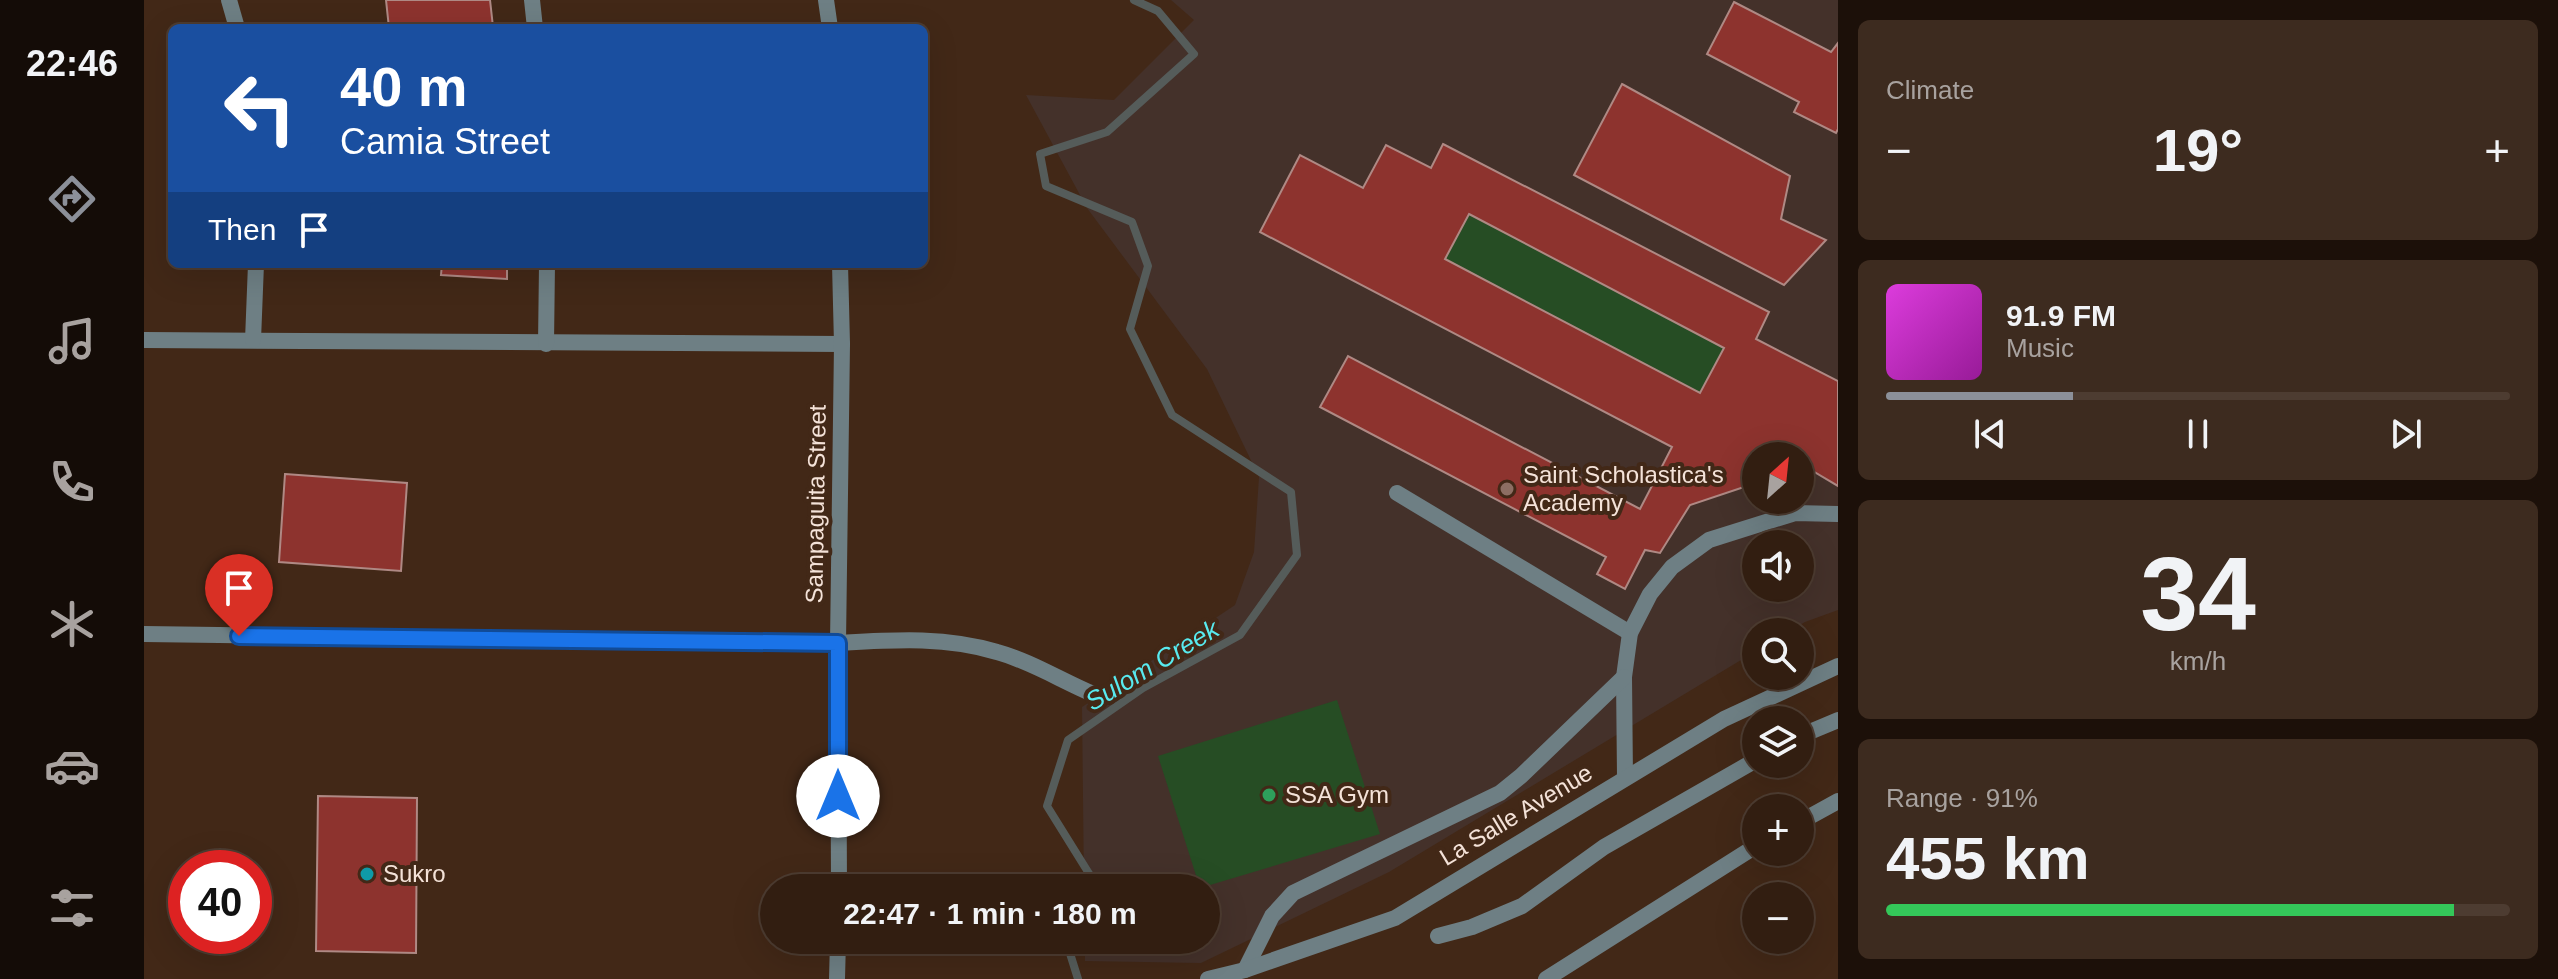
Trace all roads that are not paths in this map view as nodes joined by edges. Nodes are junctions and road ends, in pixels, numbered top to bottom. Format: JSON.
{"nodes":[{"id":1,"x":229,"y":0,"type":"edge"},
{"id":2,"x":532,"y":0,"type":"edge"},
{"id":3,"x":826,"y":0,"type":"edge"},
{"id":4,"x":236,"y":24,"type":"edge"},
{"id":5,"x":535,"y":24,"type":"edge"},
{"id":6,"x":829,"y":24,"type":"edge"},
{"id":7,"x":256,"y":268,"type":"edge"},
{"id":8,"x":547,"y":268,"type":"edge"},
{"id":9,"x":840,"y":268,"type":"edge"},
{"id":10,"x":144,"y":340,"type":"edge"},
{"id":11,"x":253,"y":340,"type":"junction"},
{"id":12,"x":546,"y":344,"type":"junction"},
{"id":13,"x":842,"y":344,"type":"junction"},
{"id":14,"x":1397,"y":493,"type":"dead end"},
{"id":15,"x":1838,"y":514,"type":"edge"},
{"id":16,"x":1630,"y":633,"type":"junction"},
{"id":17,"x":144,"y":634,"type":"edge"},
{"id":18,"x":838,"y":643,"type":"junction"},
{"id":19,"x":1838,"y":666,"type":"edge"},
{"id":20,"x":1624,"y":677,"type":"junction"},
{"id":21,"x":1093,"y":694,"type":"dead end"},
{"id":22,"x":1838,"y":720,"type":"edge"},
{"id":23,"x":1814,"y":730,"type":"edge"},
{"id":24,"x":1742,"y":768,"type":"edge"},
{"id":25,"x":1625,"y":777,"type":"junction"},
{"id":26,"x":1838,"y":801,"type":"edge"},
{"id":27,"x":1814,"y":814,"type":"edge"},
{"id":28,"x":1742,"y":855,"type":"edge"},
{"id":29,"x":839,"y":874,"type":"edge"},
{"id":30,"x":1438,"y":936,"type":"dead end"},
{"id":31,"x":838,"y":954,"type":"edge"},
{"id":32,"x":1248,"y":974,"type":"edge"},
{"id":33,"x":837,"y":979,"type":"edge"},
{"id":34,"x":1208,"y":979,"type":"edge"},
{"id":35,"x":1546,"y":979,"type":"edge"}],
"edges":[{"from":1,"to":4,"type":"street"},
{"from":2,"to":5,"type":"street"},
{"from":3,"to":6,"type":"street"},
{"from":7,"to":11,"type":"street"},
{"from":8,"to":12,"type":"street"},
{"from":9,"to":13,"type":"street","name":"Sampaguita Street"},
{"from":10,"to":11,"type":"street"},
{"from":11,"to":12,"type":"street"},
{"from":12,"to":13,"type":"street"},
{"from":13,"to":18,"type":"street","name":"Sampaguita Street"},
{"from":14,"to":16,"type":"street"},
{"from":15,"to":16,"type":"street"},
{"from":16,"to":20,"type":"street"},
{"from":17,"to":18,"type":"street"},
{"from":18,"to":21,"type":"street"},
{"from":18,"to":29,"type":"street","name":"Sampaguita Street"},
{"from":19,"to":25,"type":"street","name":"La Salle Avenue"},
{"from":20,"to":25,"type":"street"},
{"from":20,"to":32,"type":"street"},
{"from":22,"to":23,"type":"street"},
{"from":24,"to":30,"type":"street"},
{"from":25,"to":32,"type":"street","name":"La Salle Avenue"},
{"from":26,"to":27,"type":"street"},
{"from":28,"to":35,"type":"street"},
{"from":31,"to":33,"type":"street"},
{"from":32,"to":34,"type":"street","name":"La Salle Avenue"}]}
